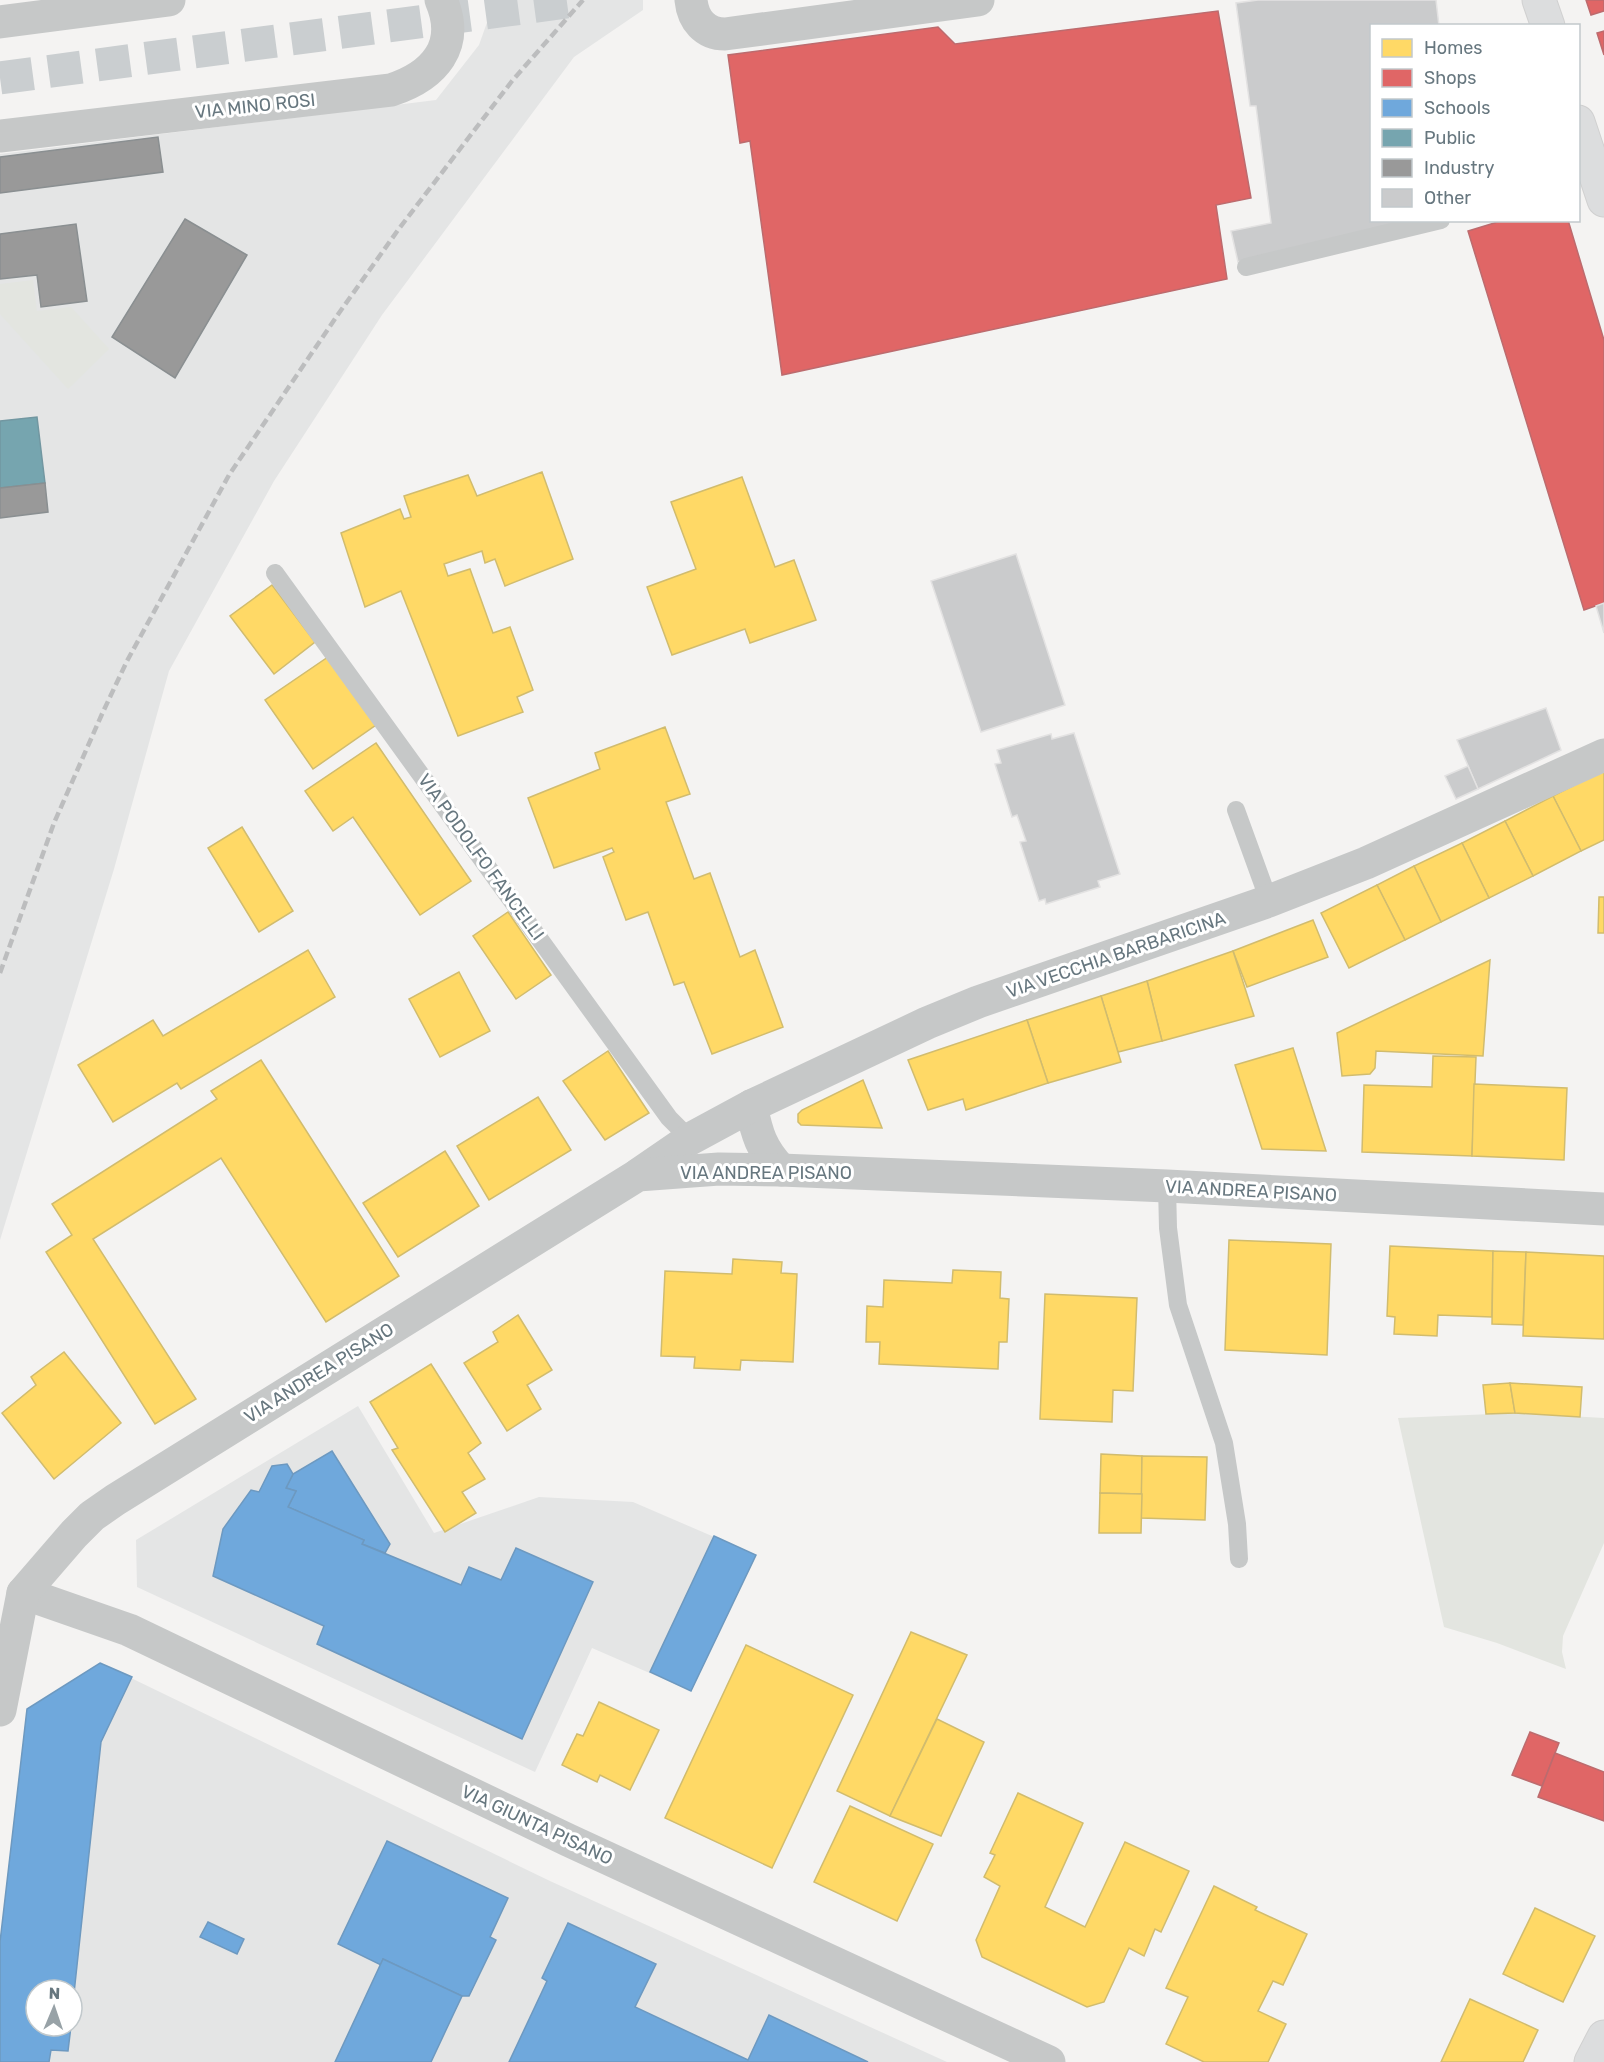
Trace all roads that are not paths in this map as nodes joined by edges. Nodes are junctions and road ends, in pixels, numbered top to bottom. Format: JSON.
{"nodes":[{"id":1,"x":169,"y":0,"type":"edge"},
{"id":2,"x":441,"y":0,"type":"edge"},
{"id":3,"x":691,"y":0,"type":"edge"},
{"id":4,"x":978,"y":0,"type":"edge"},
{"id":5,"x":1539,"y":0,"type":"edge"},
{"id":6,"x":0,"y":22,"type":"edge"},
{"id":7,"x":1547,"y":24,"type":"edge"},
{"id":8,"x":1580,"y":130,"type":"edge"},
{"id":9,"x":0,"y":136,"type":"edge"},
{"id":10,"x":1594,"y":190,"type":"edge"},
{"id":11,"x":1433,"y":222,"type":"edge"},
{"id":12,"x":1246,"y":267,"type":"dead end"},
{"id":13,"x":275,"y":573,"type":"dead end"},
{"id":14,"x":1604,"y":755,"type":"edge"},
{"id":15,"x":1236,"y":810,"type":"dead end"},
{"id":16,"x":1269,"y":901,"type":"junction"},
{"id":17,"x":751,"y":1106,"type":"junction"},
{"id":18,"x":690,"y":1139,"type":"junction"},
{"id":19,"x":781,"y":1170,"type":"junction"},
{"id":20,"x":638,"y":1175,"type":"junction"},
{"id":21,"x":1167,"y":1186,"type":"junction"},
{"id":22,"x":1604,"y":1209,"type":"edge"},
{"id":23,"x":1239,"y":1559,"type":"dead end"},
{"id":24,"x":23,"y":1593,"type":"junction"},
{"id":25,"x":0,"y":1710,"type":"edge"},
{"id":26,"x":1604,"y":2037,"type":"edge"},
{"id":27,"x":1049,"y":2062,"type":"edge"},
{"id":28,"x":1591,"y":2062,"type":"edge"}],
"edges":[{"from":1,"to":6,"type":"street"},
{"from":2,"to":9,"type":"street","name":"VIA MINO ROSI"},
{"from":3,"to":4,"type":"street"},
{"from":5,"to":7,"type":"main road"},
{"from":8,"to":10,"type":"main road"},
{"from":11,"to":12,"type":"lane"},
{"from":13,"to":18,"type":"lane","name":"VIA PODOLFO FANCELLI"},
{"from":14,"to":16,"type":"street","name":"VIA VECCHIA BARBARICINA"},
{"from":15,"to":16,"type":"lane"},
{"from":16,"to":17,"type":"street","name":"VIA VECCHIA BARBARICINA"},
{"from":17,"to":18,"type":"street","name":"VIA VECCHIA BARBARICINA"},
{"from":17,"to":19,"type":"street"},
{"from":18,"to":20,"type":"street","name":"VIA VECCHIA BARBARICINA"},
{"from":19,"to":20,"type":"street","name":"VIA ANDREA PISANO"},
{"from":19,"to":21,"type":"street","name":"VIA ANDREA PISANO"},
{"from":20,"to":24,"type":"street","name":"VIA ANDREA PISANO"},
{"from":21,"to":22,"type":"street","name":"VIA ANDREA PISANO"},
{"from":21,"to":23,"type":"lane"},
{"from":24,"to":25,"type":"street"},
{"from":24,"to":27,"type":"street","name":"VIA GIUNTA PISANO"},
{"from":26,"to":28,"type":"main road"}]}
